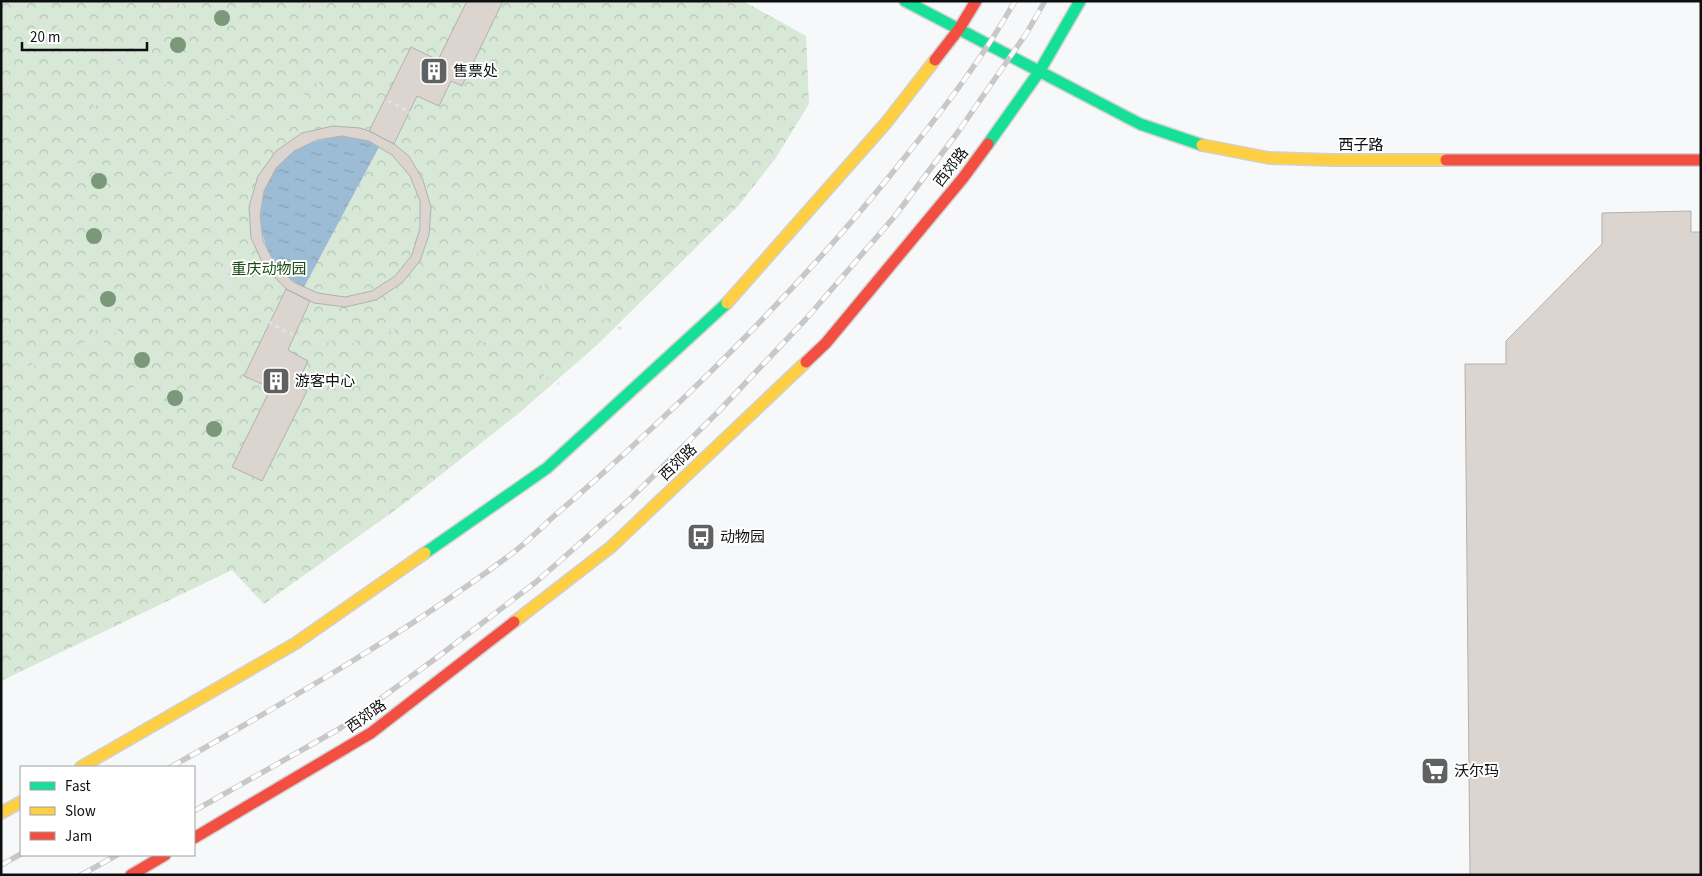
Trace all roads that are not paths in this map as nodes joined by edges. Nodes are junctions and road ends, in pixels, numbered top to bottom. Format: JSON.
{"nodes":[{"id":1,"x":905,"y":1,"type":"edge"},
{"id":2,"x":976,"y":1,"type":"edge"},
{"id":3,"x":1080,"y":1,"type":"edge"},
{"id":4,"x":958,"y":29,"type":"junction"},
{"id":5,"x":1039,"y":72,"type":"junction"},
{"id":6,"x":1701,"y":160,"type":"edge"},
{"id":7,"x":83,"y":766,"type":"edge"},
{"id":8,"x":20,"y":803,"type":"edge"},
{"id":9,"x":1,"y":813,"type":"edge"},
{"id":10,"x":195,"y":837,"type":"edge"},
{"id":11,"x":163,"y":856,"type":"edge"},
{"id":12,"x":131,"y":875,"type":"edge"}],
"edges":[{"from":1,"to":4,"type":"main road","name":"西子路"},
{"from":2,"to":4,"type":"main road"},
{"from":3,"to":5,"type":"main road","name":"西郊路"},
{"from":4,"to":5,"type":"main road","name":"西子路"},
{"from":4,"to":7,"type":"main road"},
{"from":5,"to":6,"type":"main road","name":"西子路"},
{"from":5,"to":10,"type":"main road","name":"西郊路"},
{"from":8,"to":9,"type":"main road"},
{"from":11,"to":12,"type":"main road"}]}
